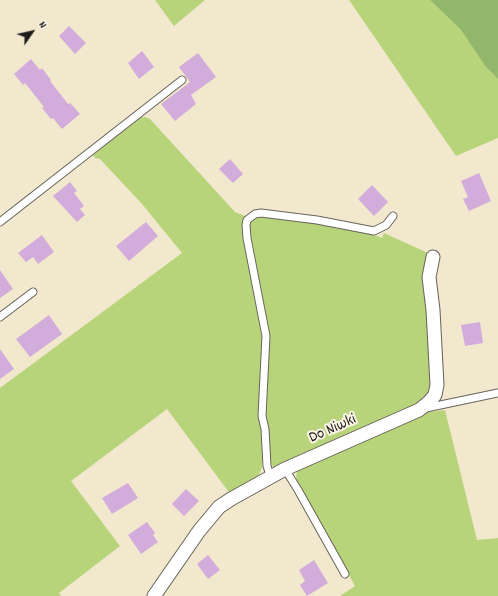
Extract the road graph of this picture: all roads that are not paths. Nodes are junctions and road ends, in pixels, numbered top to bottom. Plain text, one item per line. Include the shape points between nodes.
1 (182, 80) dead end
2 (393, 216) dead end
3 (0, 222) edge
4 (432, 257) dead end
5 (33, 292) dead end
6 (0, 317) edge
7 (498, 393) edge
8 (420, 410) junction
9 (285, 470) junction
10 (271, 478) junction
11 (345, 574) dead end
12 (154, 596) edge

1 - 3 lane
2 - 10 lane via 386,225 374,230 261,213 250,216 247,220 247,238 266,336 262,416 265,428 266,466
4 - 8 street, Do Niwki via 429,277 437,385 435,395
5 - 6 lane
7 - 8 lane
8 - 9 street, Do Niwki
9 - 10 street, Do Niwki
9 - 11 lane
10 - 12 street, Do Niwki via 220,507 199,531

